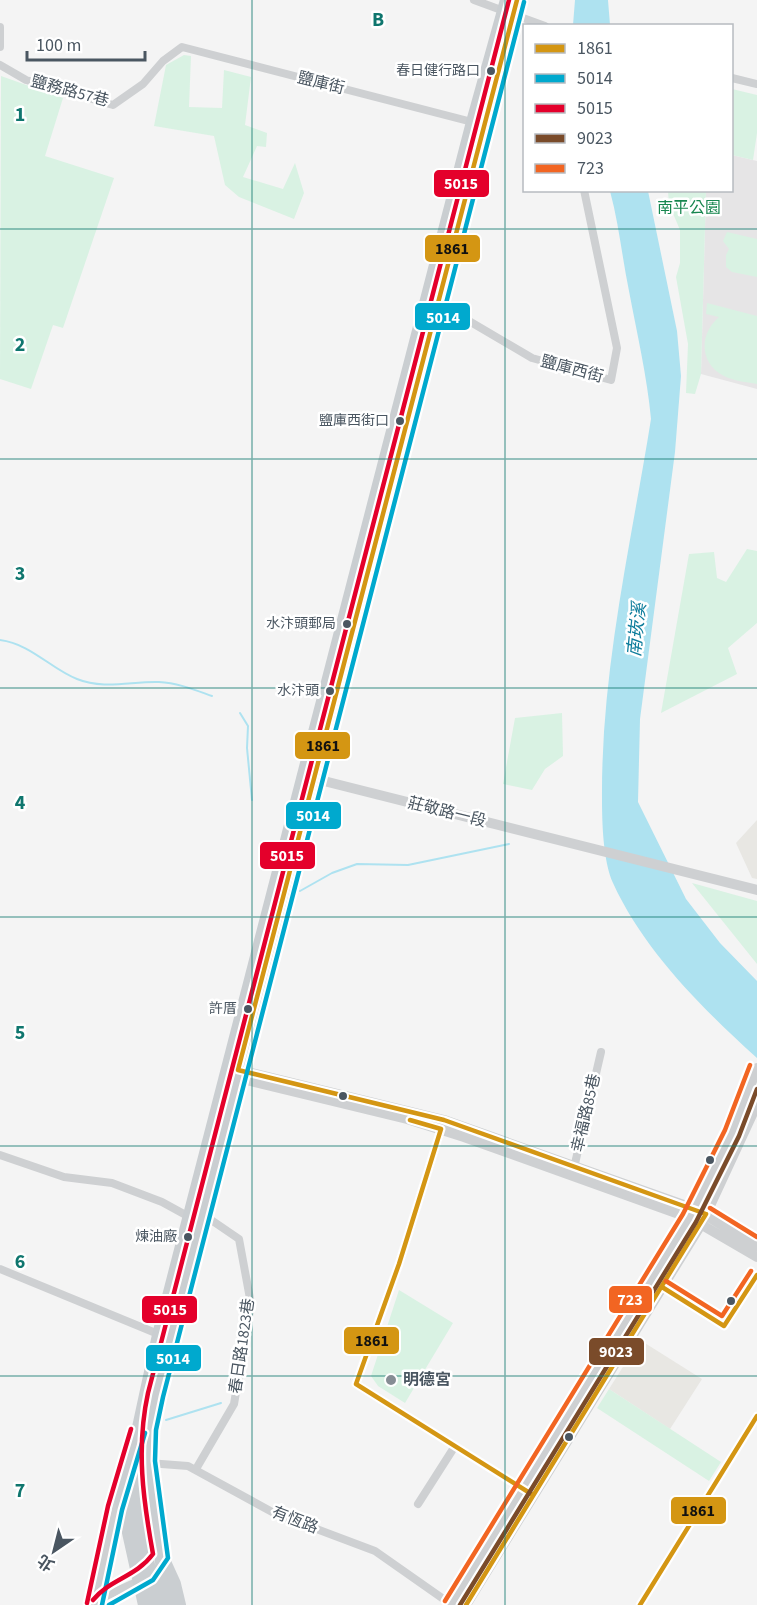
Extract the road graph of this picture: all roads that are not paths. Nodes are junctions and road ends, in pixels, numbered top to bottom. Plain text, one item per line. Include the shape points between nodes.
1 (474, 0) edge
2 (517, 0) edge
3 (512, 12) edge
4 (540, 24) edge
5 (0, 27) edge
6 (0, 47) edge
7 (163, 61) joint
8 (0, 65) edge
9 (733, 78) edge
10 (757, 84) edge
11 (478, 123) junction
12 (584, 192) edge
13 (434, 300) junction
14 (310, 778) junction
15 (757, 890) edge
16 (601, 1052) dead end
17 (757, 1068) edge
18 (232, 1073) junction
19 (757, 1104) edge
20 (755, 1118) edge
21 (442, 1125) junction
22 (0, 1155) edge
23 (573, 1171) junction
24 (692, 1214) junction
25 (195, 1215) junction
26 (704, 1218) junction
27 (757, 1246) edge
28 (757, 1257) edge
29 (0, 1271) edge
30 (164, 1337) junction
31 (757, 1416) edge
32 (454, 1446) junction
33 (137, 1462) junction
34 (196, 1470) junction
35 (523, 1488) junction
36 (120, 1492) junction
37 (135, 1492) junction
38 (151, 1493) junction
39 (533, 1495) junction
40 (418, 1504) dead end
41 (161, 1556) junction
42 (144, 1578) junction
43 (157, 1595) edge
44 (94, 1605) edge
45 (99, 1605) edge
46 (145, 1605) edge
47 (166, 1605) edge
48 (179, 1605) edge
49 (451, 1605) edge
50 (465, 1605) edge
51 (639, 1605) edge

1 - 3 street
2 - 3 main road
3 - 4 street
3 - 11 main road
5 - 6 street
7 - 8 street, 鹽務路57巷 via 143,84 113,105 26,80
7 - 11 street, 鹽庫街 via 182,47
9 - 10 street
11 - 13 main road
12 - 13 street, 鹽庫西街 via 617,348 611,380 532,358
13 - 14 main road
14 - 15 street, 莊敬路一段
14 - 18 main road
16 - 23 street, 幸福路85巷
17 - 24 street via 732,1133
18 - 21 street
18 - 25 main road
19 - 20 street
20 - 26 street
21 - 23 street
21 - 32 street via 356,1384
22 - 25 street, 春日路1823巷 via 64,1177 112,1183
23 - 24 street
24 - 26 street
24 - 35 street
25 - 30 main road
25 - 34 street, 春日路1823巷 via 239,1239 251,1304 234,1404
26 - 27 street
26 - 28 street
26 - 39 street
29 - 30 street
30 - 33 main road via 149,1428
30 - 33 main road via 138,1432
31 - 51 street
32 - 35 street
32 - 40 street
33 - 34 street, 有恆路
33 - 36 main road
33 - 37 main road
33 - 38 main road
34 - 49 street, 有恆路 via 274,1513 375,1551
35 - 39 street
35 - 49 street
36 - 37 main road
36 - 42 main road
36 - 44 street
37 - 38 main road
37 - 42 main road
38 - 41 main road
39 - 50 street
41 - 42 street
41 - 43 main road
41 - 48 main road
42 - 43 main road
42 - 45 street via 106,1596
42 - 46 main road
43 - 47 main road

